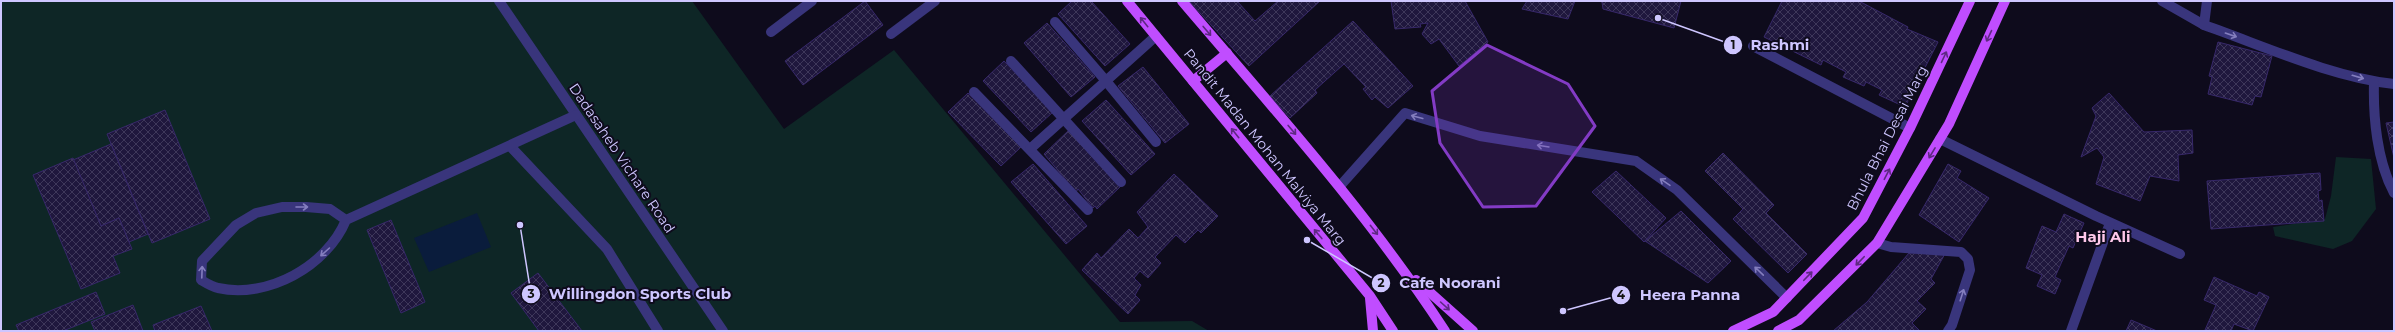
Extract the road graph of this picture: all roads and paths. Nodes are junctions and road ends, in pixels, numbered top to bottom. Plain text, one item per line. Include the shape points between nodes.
1 (499, 1) edge
2 (812, 1) edge
3 (935, 1) edge
4 (1127, 1) edge
5 (1182, 1) edge
6 (1970, 1) edge
7 (2005, 1) edge
8 (2162, 1) edge
9 (2207, 1) edge
10 (1055, 22) dead end
11 (2204, 25) junction
12 (771, 32) dead end
13 (891, 34) dead end
14 (1156, 36) junction
15 (1753, 46) dead end
16 (1227, 53) junction
17 (1011, 61) dead end
18 (1106, 80) junction
19 (1193, 81) junction
20 (2374, 82) junction
21 (2394, 84) edge
22 (974, 92) dead end
23 (576, 116) junction
24 (1064, 118) junction
25 (1910, 128) junction
26 (1940, 139) junction
27 (1156, 142) dead end
28 (510, 146) junction
29 (1030, 149) junction
30 (1121, 182) dead end
31 (1340, 186) junction
32 (2394, 193) edge
33 (1088, 210) dead end
34 (346, 220) junction
35 (2110, 223) junction
36 (1877, 243) junction
37 (2180, 254) dead end
38 (1406, 271) junction
39 (1370, 296) junction
40 (1787, 298) junction
41 (1782, 330) edge
42 (658, 331) edge
43 (723, 331) edge
44 (1373, 331) edge
45 (1393, 331) edge
46 (1445, 331) edge
47 (1474, 331) edge
48 (1733, 331) edge
49 (1948, 331) edge
50 (2071, 331) edge

1 - 23 street, Dadasaheb Vichare Road
2 - 12 street
3 - 13 street
14 -> 4 main road, Pandit Madan Mohan Malviya Marg
5 -> 16 main road, Pandit Madan Mohan Malviya Marg
25 -> 6 main road, Bhula Bhai Desai Marg
7 -> 26 main road
8 - 11 street
9 - 11 street
10 - 18 street
11 -> 20 street via 2322,67
14 - 18 street
14 - 19 main road, Pandit Madan Mohan Malviya Marg
15 - 25 street
16 - 19 main road
16 -> 31 main road, Pandit Madan Mohan Malviya Marg
17 - 24 street
18 - 24 street
18 - 27 street
39 -> 19 main road, Pandit Madan Mohan Malviya Marg
20 - 21 street
20 - 32 street via 2374,104 2381,152
22 - 29 street
23 - 28 street
23 - 43 street, Dadasaheb Vichare Road
24 - 29 street
24 - 30 street
40 -> 25 main road, Bhula Bhai Desai Marg via 1863,218
26 - 35 street
26 -> 36 main road
28 - 34 street
28 - 42 street via 607,249
29 - 33 street
31 -> 38 main road, Pandit Madan Mohan Malviya Marg
40 -> 31 street via 1677,190 1636,160 1480,136 1405,114
34 -> 34 street via 327,252 285,280 264,287 240,290 217,288 201,280 202,261 236,225 256,213 282,207 306,207 330,209
35 - 37 street
35 - 50 street
36 -> 41 main road via 1799,320
49 -> 36 street via 1970,270 1968,259 1961,252 1891,247
38 - 46 main road, Pandit Madan Mohan Malviya Marg
38 -> 47 main road
39 - 44 main road
39 - 45 main road, Pandit Madan Mohan Malviya Marg
40 - 48 main road, Bhula Bhai Desai Marg via 1773,312

